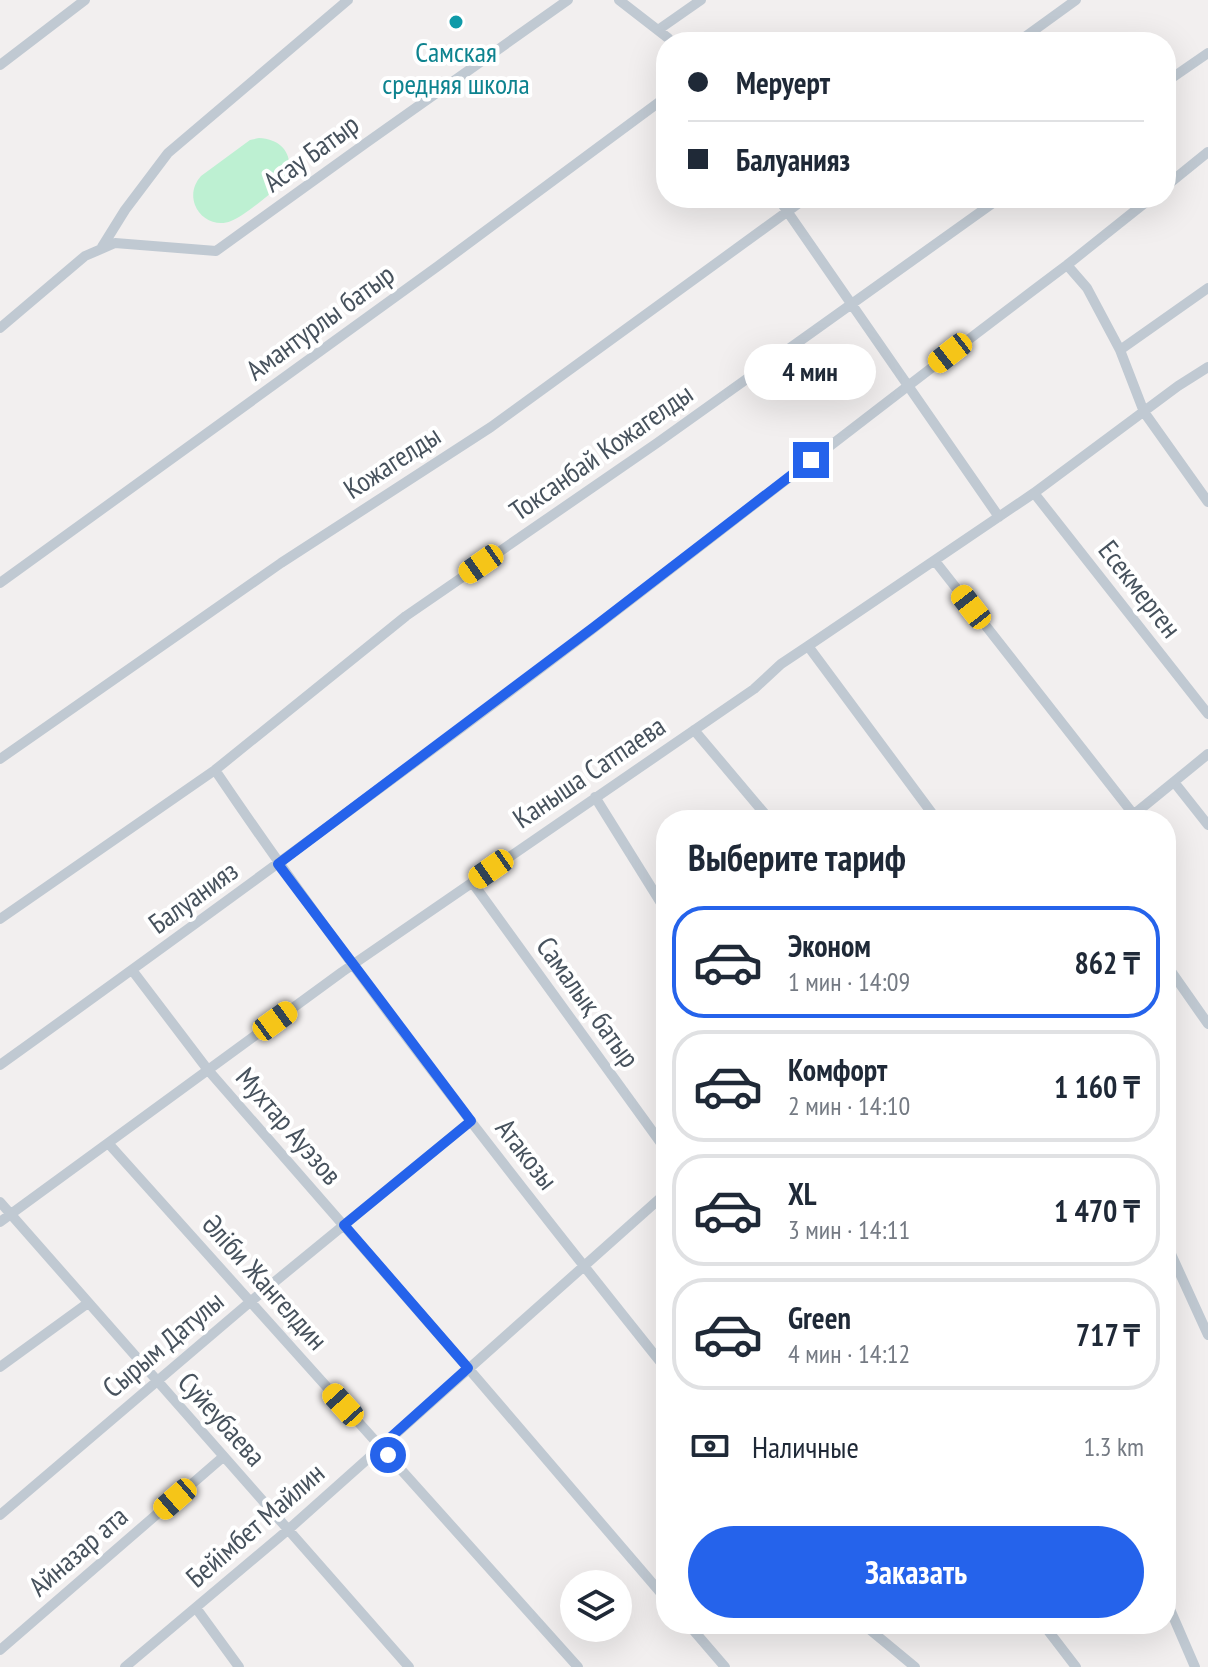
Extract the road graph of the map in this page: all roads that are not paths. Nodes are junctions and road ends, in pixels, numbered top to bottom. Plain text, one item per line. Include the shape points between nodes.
1 (85, 0) edge
2 (348, 0) edge
3 (568, 0) edge
4 (619, 0) edge
5 (701, 0) edge
6 (1076, 0) edge
7 (658, 30) joint
8 (1032, 32) edge
9 (1208, 53) edge
10 (0, 65) edge
11 (1176, 75) edge
12 (656, 104) edge
13 (1208, 152) edge
14 (1176, 178) edge
15 (784, 208) edge
16 (792, 208) edge
17 (986, 208) edge
18 (1138, 208) edge
19 (787, 212) junction
20 (101, 249) junction
21 (1067, 265) junction
22 (1208, 288) edge
23 (853, 303) junction
24 (0, 328) edge
25 (1120, 350) junction
26 (1208, 367) edge
27 (908, 386) junction
28 (1144, 412) junction
29 (1034, 493) junction
30 (1208, 502) edge
31 (999, 517) junction
32 (935, 561) junction
33 (0, 583) edge
34 (808, 646) junction
35 (1208, 714) edge
36 (694, 730) junction
37 (1208, 754) edge
38 (0, 759) edge
39 (215, 770) junction
40 (1174, 782) junction
41 (595, 797) junction
42 (762, 810) edge
43 (930, 810) edge
44 (1126, 810) edge
45 (1140, 810) edge
46 (1208, 825) edge
47 (278, 864) junction
48 (472, 882) junction
49 (656, 895) edge
50 (0, 919) edge
51 (352, 965) junction
52 (132, 970) junction
53 (1176, 978) edge
54 (1208, 1024) edge
55 (0, 1065) edge
56 (208, 1070) junction
57 (471, 1121) junction
58 (656, 1136) edge
59 (108, 1143) junction
60 (0, 1202) edge
61 (656, 1202) edge
62 (11, 1214) junction
63 (0, 1222) edge
64 (344, 1225) junction
65 (1176, 1265) edge
66 (584, 1266) junction
67 (250, 1302) junction
68 (88, 1303) junction
69 (1208, 1335) edge
70 (656, 1356) edge
71 (0, 1367) edge
72 (468, 1368) junction
73 (157, 1381) junction
74 (381, 1446) junction
75 (223, 1457) junction
76 (0, 1515) edge
77 (289, 1529) junction
78 (656, 1587) edge
79 (196, 1608) junction
80 (1176, 1623) edge
81 (697, 1634) edge
82 (875, 1634) edge
83 (1051, 1634) edge
84 (0, 1650) edge
85 (125, 1667) edge
86 (239, 1667) edge
87 (409, 1667) edge
88 (578, 1667) edge
89 (725, 1667) edge
90 (915, 1667) edge
91 (1076, 1667) edge
92 (1195, 1667) edge

1 - 10 street
2 - 20 street, Асау Батыр via 168,153
3 - 20 street, Асау Батыр via 216,251 115,243
4 - 7 street
5 - 7 street
6 - 8 street
9 - 11 street
12 - 33 street, Амантурлы батыр
13 - 14 street
15 - 19 street
16 - 19 street, Кожагелды
17 - 23 street, Токсанбай Кожагелды
18 - 21 street
19 - 23 street
19 - 38 street, Кожагелды via 491,427 281,563
20 - 24 street, Асау Батыр via 85,256
21 - 25 street via 1087,288
21 - 27 street, Балуанияз
22 - 25 street
23 - 27 street
23 - 39 street, Токсанбай Кожагелды via 406,616
25 - 28 street
26 - 28 street, Каныша Сатпаева
27 - 31 street
27 - 47 street, Балуанияз
28 - 29 street, Каныша Сатпаева
28 - 30 street
29 - 31 street, Каныша Сатпаева
29 - 35 street, Eсекмерген
31 - 32 street, Каныша Сатпаева
32 - 34 street, Каныша Сатпаева
32 - 44 street
34 - 36 street, Каныша Сатпаева
34 - 43 street
36 - 41 street, Каныша Сатпаева
36 - 42 street
37 - 40 street
39 - 47 street, Атакозы
39 - 50 street, Токсанбай Кожагелды
40 - 45 street
40 - 46 street
41 - 48 street, Каныша Сатпаева
41 - 49 street
47 - 51 street, Атакозы
47 - 52 street, Балуанияз
48 - 51 street, Каныша Сатпаева
48 - 58 street, Самалық батыр
51 - 56 street, Каныша Сатпаева
51 - 57 street, Атакозы
52 - 55 street, Балуанияз
52 - 56 street, Мухтар Ауэзов
53 - 54 street
56 - 59 street, Каныша Сатпаева
56 - 64 street, Мухтар Ауэзов
57 - 64 street, Сырым Датулы
57 - 66 street, Атакозы
59 - 62 street, Каныша Сатпаева
59 - 67 street, Әліби Жангелдин
60 - 62 street, Суйеубаева
61 - 66 street, Бейімбет Майлин
62 - 63 street, Каныша Сатпаева
62 - 68 street, Суйеубаева
64 - 67 street, Сырым Датулы
64 - 72 street, Мухтар Ауэзов
65 - 69 street
66 - 70 street, Атакозы
66 - 72 street, Бейімбет Майлин
67 - 73 street, Сырым Датулы
67 - 74 street, Әліби Жангелдин
68 - 71 street
68 - 73 street, Суйеубаева
72 - 74 street, Бейімбет Майлин
72 - 78 street, Мухтар Ауэзов
73 - 75 street, Суйеубаева
73 - 76 street, Сырым Датулы
74 - 77 street, Бейімбет Майлин
74 - 88 street, Әліби Жангелдин
75 - 77 street, Суйеубаева
75 - 84 street, Айназар ата
77 - 79 street, Бейімбет Майлин
77 - 87 street, Суйеубаева
79 - 85 street, Бейімбет Майлин
79 - 86 street
80 - 92 street
81 - 89 street
82 - 90 street
83 - 91 street

